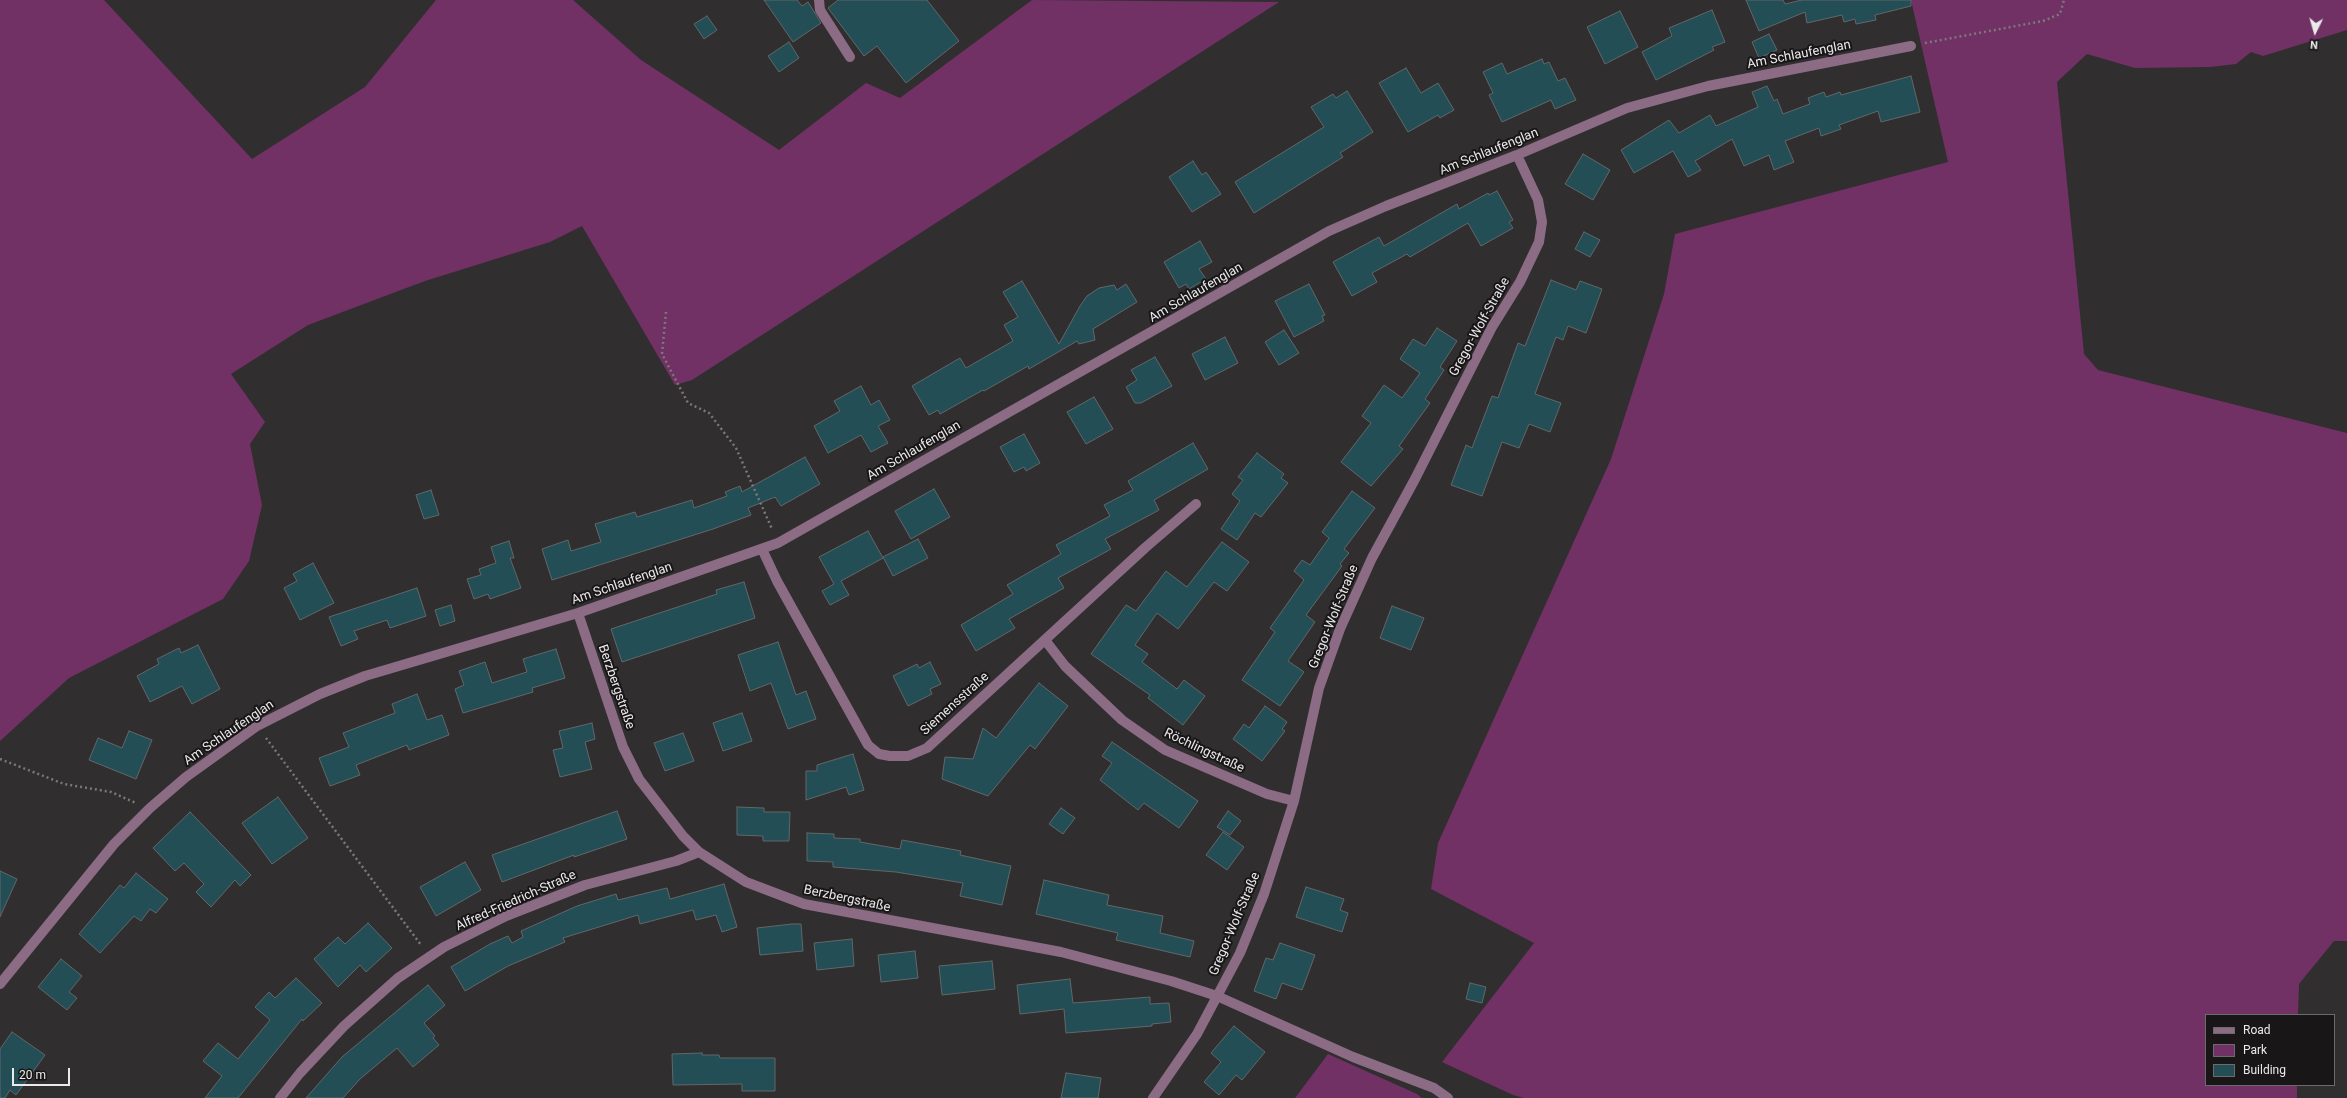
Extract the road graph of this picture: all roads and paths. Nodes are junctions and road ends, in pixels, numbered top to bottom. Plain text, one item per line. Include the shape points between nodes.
1 (819, 0) edge
2 (2064, 0) edge
3 (1911, 46) joint
4 (850, 57) dead end
5 (1517, 155) junction
6 (666, 312) dead end
7 (1196, 504) dead end
8 (778, 543) junction
9 (762, 549) junction
10 (578, 613) junction
11 (1045, 640) junction
12 (257, 726) junction
13 (0, 759) edge
14 (1294, 801) junction
15 (150, 808) junction
16 (699, 852) junction
17 (430, 957) junction
18 (0, 984) edge
19 (1217, 996) junction
20 (280, 1098) edge
21 (1153, 1098) edge
22 (1448, 1098) edge

1 - 4 street via 820,10
2 - 3 path via 2060,14 2043,21
3 - 5 street, Am Schlaufenglan via 1708,86 1627,108
5 - 8 street, Am Schlaufenglan via 1386,206 1329,232
5 - 14 street, Gregor-Wolf-Straße via 1538,200 1542,222 1539,242 1372,558 1340,629 1319,688
6 - 8 path via 662,354 688,404 709,413 736,448
7 - 11 street, Siemensstraße
8 - 9 street, Am Schlaufenglan
9 - 10 street, Am Schlaufenglan
9 - 11 street, Siemensstraße via 777,581 868,745 880,754 908,756 926,748
10 - 12 street, Am Schlaufenglan via 365,676 320,694
10 - 16 street, Berzbergstraße via 623,747 639,779
11 - 14 street, Röchlingstraße via 1065,666 1122,720 1165,750 1267,794
12 - 15 street, Am Schlaufenglan via 186,777
12 - 17 path
13 - 15 path via 64,784 111,792
14 - 19 street, Gregor-Wolf-Straße via 1264,894 1240,953
15 - 18 street, Am Schlaufenglan via 114,844
16 - 17 street, Alfred-Friedrich-Straße via 676,861 585,885 506,916 444,947
16 - 19 street, Berzbergstraße via 746,882 804,904 1061,952 1171,980
17 - 20 street, Alfred-Friedrich-Straße via 398,978 344,1026
19 - 21 street, Gregor-Wolf-Straße via 1197,1034
19 - 22 street, Berzbergstraße via 1353,1057 1434,1088

